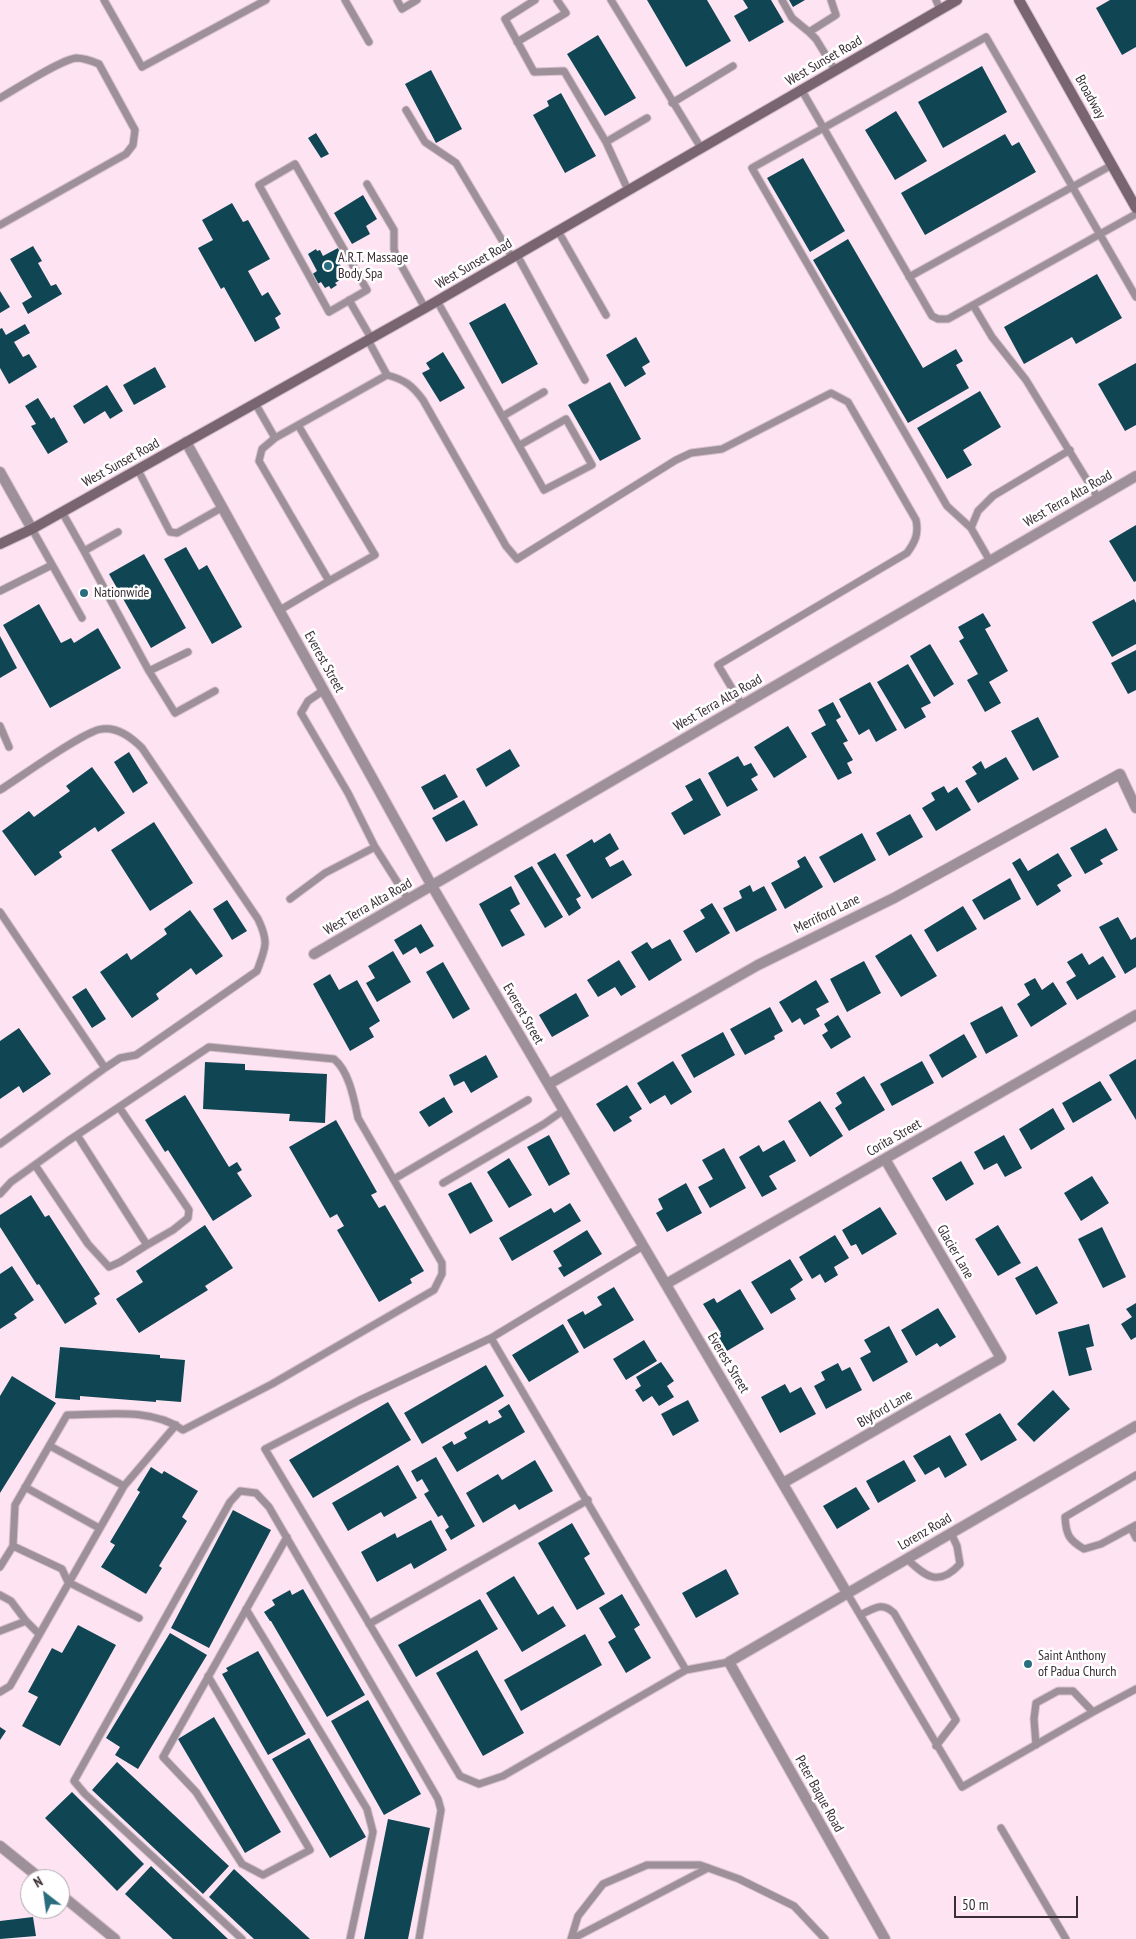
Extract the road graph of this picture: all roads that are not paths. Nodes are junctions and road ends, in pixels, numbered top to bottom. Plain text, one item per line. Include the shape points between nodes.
1 (104, 0) edge
2 (266, 0) edge
3 (344, 0) edge
4 (397, 0) edge
5 (417, 0) edge
6 (535, 0) edge
7 (557, 0) edge
8 (611, 0) edge
9 (782, 0) edge
10 (831, 0) edge
11 (957, 0) edge
12 (1019, 0) edge
13 (938, 5) edge
14 (809, 32) junction
15 (369, 42) dead end
16 (517, 42) junction
17 (734, 66) dead end
18 (835, 70) junction
19 (801, 89) junction
20 (0, 98) edge
21 (672, 103) junction
22 (406, 110) dead end
23 (647, 118) dead end
24 (823, 128) junction
25 (606, 142) junction
26 (701, 148) junction
27 (1112, 165) junction
28 (367, 184) dead end
29 (1073, 186) junction
30 (628, 190) junction
31 (1136, 208) edge
32 (1136, 214) edge
33 (0, 225) edge
34 (558, 231) junction
35 (1100, 234) junction
36 (514, 256) junction
37 (910, 277) junction
38 (1136, 297) edge
39 (349, 300) junction
40 (437, 301) junction
41 (973, 305) junction
42 (425, 308) junction
43 (606, 315) dead end
44 (370, 339) junction
45 (387, 375) junction
46 (584, 380) dead end
47 (544, 392) dead end
48 (255, 404) junction
49 (504, 416) junction
50 (298, 425) junction
51 (275, 438) junction
52 (186, 442) junction
53 (520, 445) junction
54 (1070, 450) junction
55 (138, 470) junction
56 (1, 476) edge
57 (1136, 476) edge
58 (1098, 498) junction
59 (223, 507) junction
60 (62, 512) junction
61 (971, 528) junction
62 (32, 529) junction
63 (118, 532) dead end
64 (0, 544) edge
65 (84, 551) junction
66 (990, 561) junction
67 (52, 565) junction
68 (328, 580) junction
69 (0, 590) edge
70 (280, 610) junction
71 (82, 618) dead end
72 (188, 652) dead end
73 (150, 671) junction
74 (324, 690) junction
75 (215, 691) dead end
76 (742, 705) junction
77 (0, 726) edge
78 (9, 747) dead end
79 (0, 790) edge
80 (1136, 808) edge
81 (375, 847) junction
82 (432, 886) junction
83 (290, 899) dead end
84 (408, 900) junction
85 (0, 912) edge
86 (314, 954) dead end
87 (1136, 1015) edge
88 (105, 1068) junction
89 (549, 1084) junction
90 (528, 1100) dead end
91 (119, 1107) junction
92 (564, 1110) junction
93 (77, 1135) junction
94 (0, 1144) edge
95 (885, 1160) junction
96 (35, 1165) junction
97 (394, 1179) junction
98 (443, 1183) dead end
99 (0, 1194) edge
100 (147, 1244) junction
101 (643, 1246) junction
102 (666, 1284) junction
103 (492, 1338) junction
104 (1001, 1358) joint
105 (176, 1425) junction
106 (1136, 1426) edge
107 (50, 1446) junction
108 (1136, 1475) edge
109 (783, 1483) junction
110 (124, 1486) junction
111 (25, 1487) junction
112 (588, 1500) junction
113 (1133, 1527) edge
114 (100, 1528) junction
115 (951, 1533) junction
116 (287, 1538) junction
117 (1136, 1538) edge
118 (14, 1546) junction
119 (907, 1559) junction
120 (0, 1567) edge
121 (68, 1582) junction
122 (847, 1593) junction
123 (0, 1595) edge
124 (246, 1609) junction
125 (860, 1615) junction
126 (139, 1618) dead end
127 (26, 1621) junction
128 (369, 1624) junction
129 (0, 1631) edge
130 (39, 1634) junction
131 (729, 1662) junction
132 (686, 1670) junction
133 (208, 1676) junction
134 (1136, 1689) edge
135 (0, 1692) edge
136 (1093, 1712) junction
137 (1036, 1745) junction
138 (936, 1746) junction
139 (1001, 1828) dead end
140 (0, 1846) edge
141 (708, 1868) junction
142 (29, 1869) edge
143 (70, 1902) edge
144 (115, 1939) edge
145 (242, 1939) edge
146 (350, 1939) edge
147 (418, 1939) edge
148 (572, 1939) edge
149 (825, 1939) edge
150 (885, 1939) edge
151 (1066, 1939) edge

1 - 2 lane via 142,67
3 - 15 lane
4 - 5 lane via 402,9
6 - 16 lane via 505,19
7 - 16 lane via 566,13
8 - 21 lane
9 - 14 lane via 792,18
10 - 14 lane via 836,15
11 - 13 main road, West Sunset Road
12 - 27 main road, Broadway
13 - 18 main road, West Sunset Road
14 - 18 lane
16 - 25 lane via 534,72 564,71
17 - 21 lane
18 - 19 main road, West Sunset Road
19 - 24 lane
19 - 26 main road, West Sunset Road
20 - 33 lane via 54,67 75,58 89,59 99,64 135,130 133,145 126,154
21 - 26 lane
22 - 36 lane via 425,142 456,163
23 - 25 lane
24 - 29 lane via 986,37
24 - 37 lane
24 - 61 lane via 752,168 947,506
25 - 30 lane
26 - 30 main road, West Sunset Road
27 - 29 lane
27 - 31 main road, Broadway
28 - 42 lane via 394,230 396,256
29 - 35 lane
29 - 37 lane
30 - 34 main road, West Sunset Road
32 - 35 lane
34 - 36 main road, West Sunset Road
34 - 43 lane
35 - 38 lane
35 - 41 lane
36 - 40 main road, West Sunset Road
36 - 46 lane
37 - 41 lane via 932,316 938,319 948,319
39 - 39 lane via 367,290 295,164 259,185 329,312
39 - 44 lane
40 - 42 main road, West Sunset Road
40 - 49 lane
41 - 54 lane
42 - 44 main road, West Sunset Road
44 - 45 lane
44 - 48 main road, West Sunset Road
45 - 50 lane
45 - 76 lane via 413,387 423,400 506,546 517,559 676,460 691,453 722,449 831,393 848,402 916,520 916,537 908,553 718,665
47 - 49 lane
48 - 51 lane
48 - 52 main road, West Sunset Road
49 - 53 lane
50 - 51 lane
50 - 68 lane via 374,555
51 - 68 lane via 262,450 259,461
52 - 55 main road, West Sunset Road
52 - 59 street, Everest Street
53 - 53 lane via 544,490 592,465 566,419
54 - 58 lane
54 - 61 lane via 993,496 978,511
55 - 59 lane via 170,532 177,533
55 - 60 main road, West Sunset Road
56 - 62 street
57 - 58 street, West Terra Alta Road
58 - 66 street, West Terra Alta Road
59 - 70 street, Everest Street
60 - 62 main road, West Sunset Road
60 - 65 lane
61 - 66 lane
62 - 64 main road, West Sunset Road
62 - 67 lane
63 - 65 lane
65 - 73 lane
66 - 76 street, West Terra Alta Road
67 - 69 lane
67 - 71 lane
68 - 70 lane
70 - 74 street, Everest Street
72 - 73 lane
73 - 75 lane via 175,714
74 - 81 lane via 308,701 301,713
74 - 82 street, Everest Street
76 - 82 street, West Terra Alta Road
77 - 78 lane
79 - 88 lane via 85,735 101,729 116,730 130,736 142,748 265,934 266,949 256,971 136,1055 120,1058
80 - 89 street, Merriford Lane via 1120,774 894,898 758,964
81 - 83 lane via 325,873
81 - 84 lane
82 - 84 street, West Terra Alta Road
82 - 89 street, Everest Street
84 - 86 street, West Terra Alta Road
85 - 88 lane
87 - 95 street, Corita Street
88 - 94 lane
89 - 92 street, Everest Street
90 - 97 lane
91 - 93 lane
91 - 97 lane via 209,1047 334,1059 341,1064 358,1118
91 - 100 lane via 189,1210 188,1218
92 - 98 lane
92 - 101 street, Everest Street
93 - 96 lane
93 - 100 lane
95 - 102 street, Corita Street
95 - 104 street, Glacier Lane
96 - 99 lane
96 - 100 lane via 88,1244 108,1267
97 - 105 lane via 442,1263 442,1274 434,1290 264,1388 183,1430
101 - 102 street, Everest Street
101 - 103 lane
102 - 109 street, Everest Street
103 - 112 lane
103 - 128 lane via 265,1449
104 - 109 street, Blyford Lane
105 - 107 lane via 143,1415 68,1415
105 - 110 lane
106 - 115 street, Lorenz Road
107 - 110 lane
107 - 111 lane
108 - 113 lane via 1066,1517 1066,1530 1073,1542 1084,1549
109 - 122 street, Everest Street
110 - 114 lane
111 - 114 lane
111 - 118 lane via 15,1504
112 - 128 lane
112 - 132 lane
113 - 117 lane
114 - 121 lane
115 - 119 street, Lorenz Road
115 - 119 lane via 960,1564 951,1573 936,1578 923,1574
116 - 124 lane
116 - 145 lane via 269,1507 256,1493 240,1491 230,1502 74,1781
116 - 147 lane via 438,1799 441,1810
118 - 120 lane
118 - 121 lane via 62,1569
119 - 122 street, Lorenz Road
121 - 126 lane
121 - 130 lane
122 - 125 lane
122 - 131 street, Lorenz Road
123 - 127 lane via 12,1600
124 - 133 lane
124 - 146 lane via 367,1809 372,1832
125 - 138 lane
125 - 138 lane via 881,1606 894,1613 956,1720
127 - 129 lane
127 - 130 lane
128 - 132 lane via 460,1776 479,1784 503,1776
130 - 135 lane via 10,1686
131 - 132 lane
131 - 150 street, Peter Baque Road
133 - 133 lane via 163,1757 196,1792 242,1864 263,1875 310,1850
134 - 136 lane
136 - 137 lane
136 - 137 lane via 1073,1691 1058,1691 1036,1703
137 - 138 lane via 962,1787
139 - 151 lane
140 - 142 street
141 - 148 lane
141 - 148 lane via 647,1865 603,1884 578,1916
141 - 149 lane via 794,1906
143 - 144 street

